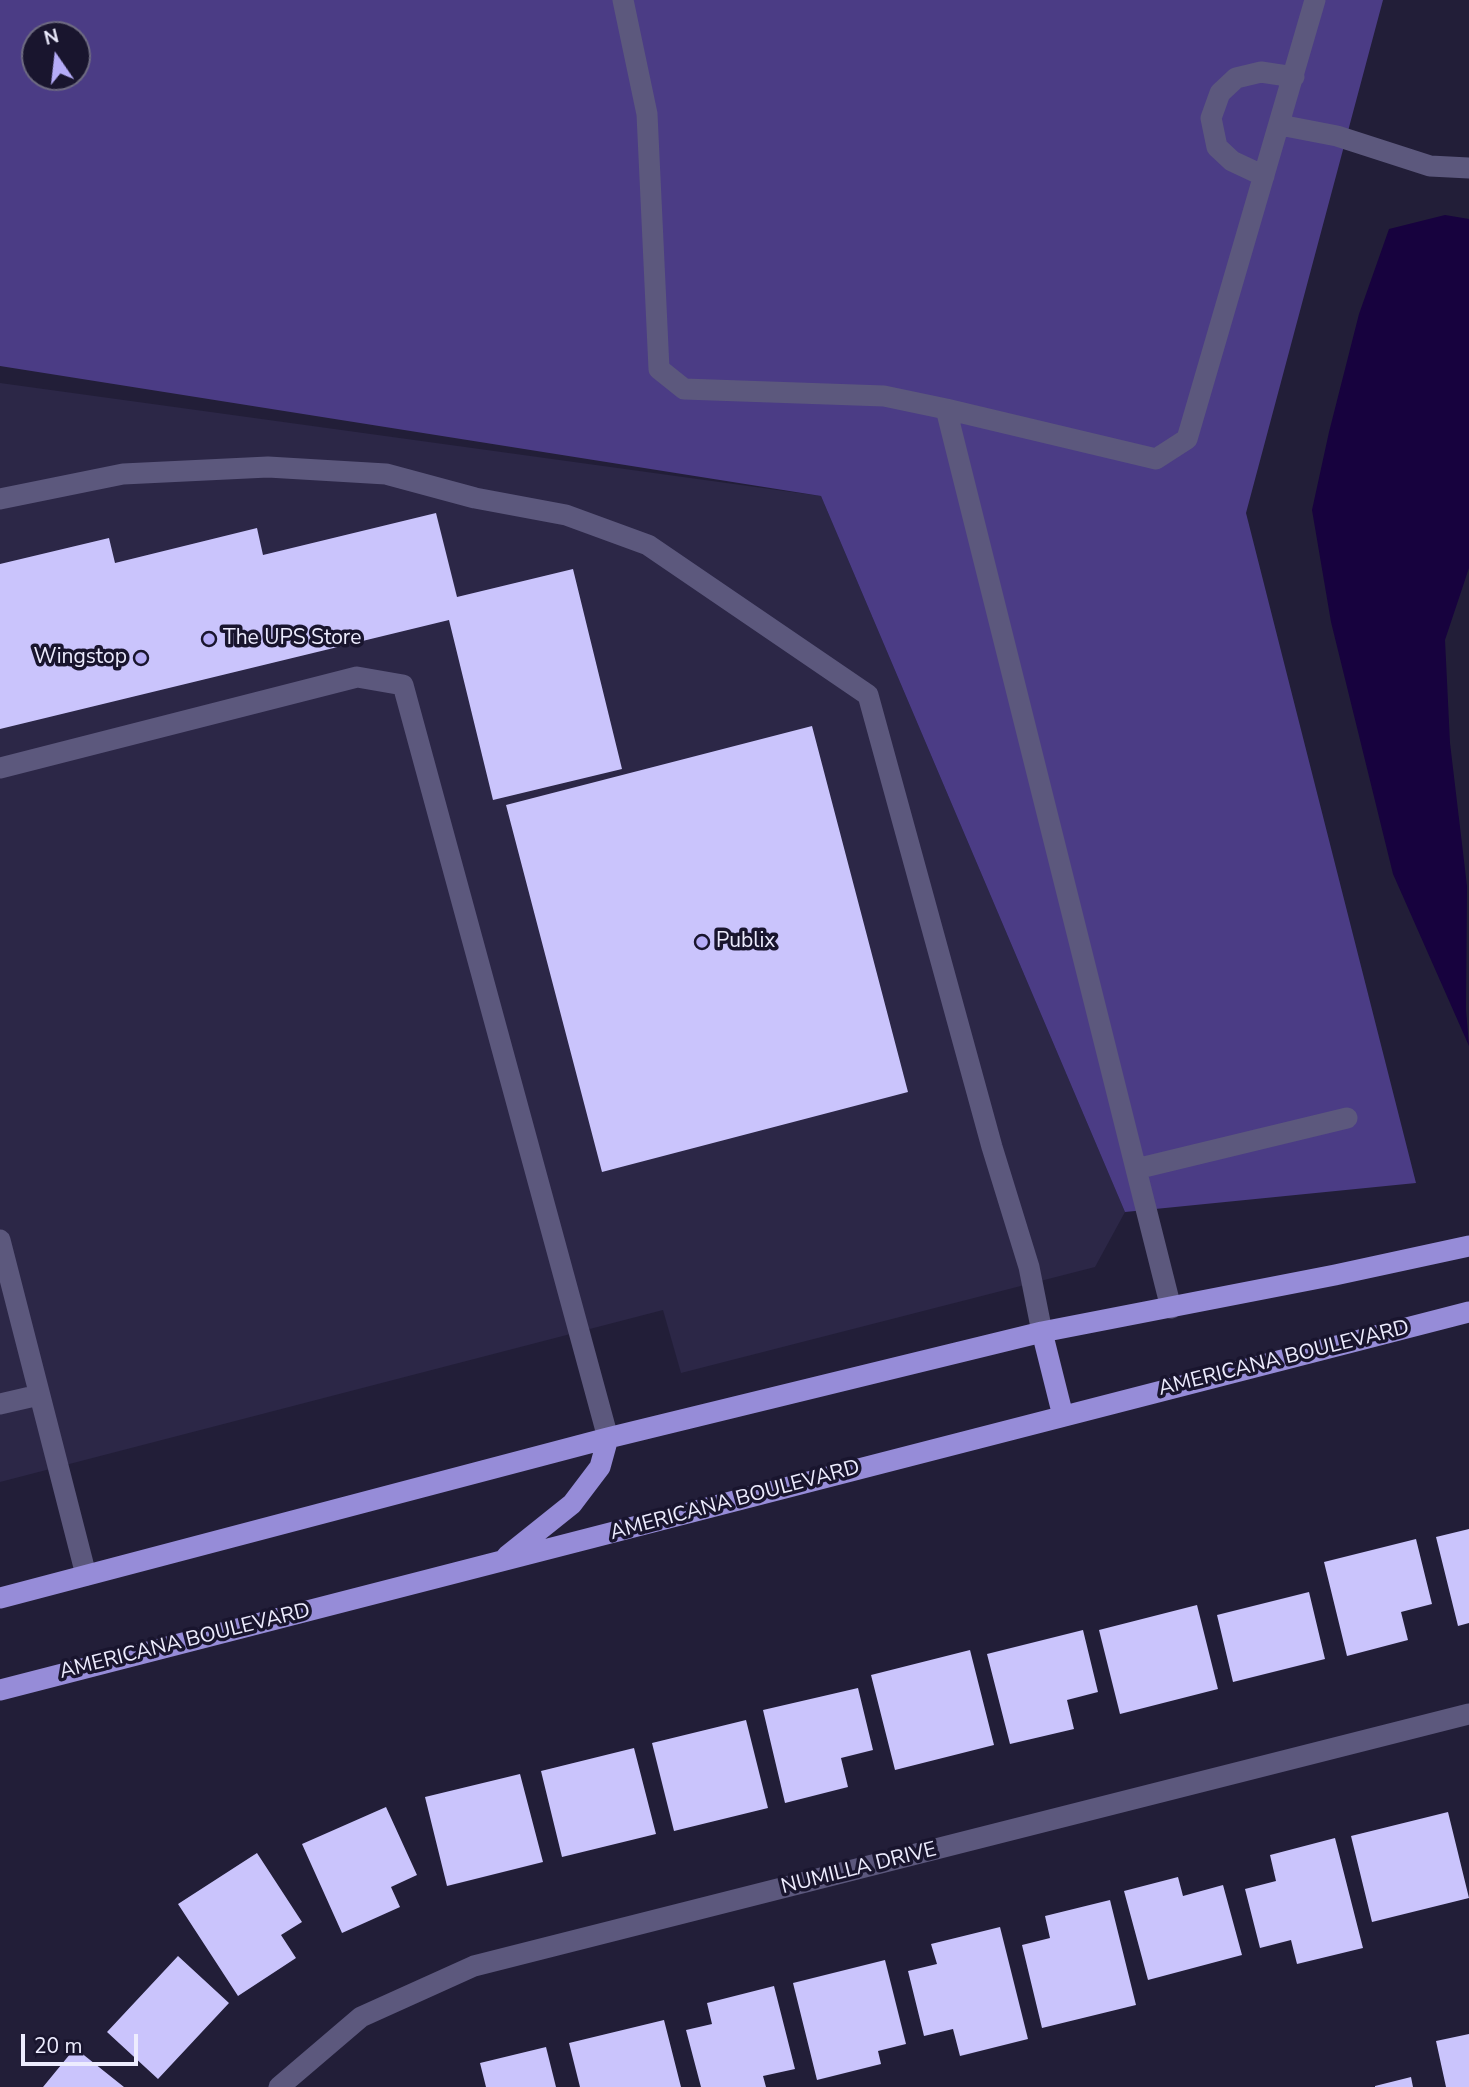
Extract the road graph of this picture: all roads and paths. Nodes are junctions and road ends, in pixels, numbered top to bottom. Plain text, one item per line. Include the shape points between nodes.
1 (623, 0) edge
2 (1315, 0) edge
3 (1294, 77) junction
4 (1280, 125) junction
5 (1467, 164) edge
6 (1264, 176) junction
7 (946, 409) junction
8 (0, 499) edge
9 (0, 768) edge
10 (1347, 1118) dead end
11 (1136, 1169) junction
12 (0, 1240) edge
13 (1469, 1246) edge
14 (1171, 1308) junction
15 (1469, 1312) edge
16 (1042, 1332) junction
17 (38, 1395) junction
18 (0, 1404) edge
19 (1063, 1416) junction
20 (608, 1438) junction
21 (500, 1562) junction
22 (86, 1575) junction
23 (0, 1598) edge
24 (0, 1690) edge
25 (1469, 1714) edge
26 (279, 2087) edge

1 - 7 street via 646,114 659,369 684,389 884,397
2 - 3 street
3 - 4 street
3 - 6 street via 1261,72 1236,78 1220,93 1211,118 1217,147 1232,161
4 - 5 street via 1337,136 1430,166
4 - 6 street
6 - 7 street via 1187,439 1156,459
7 - 11 street
8 - 16 street via 123,474 268,467 386,474 475,498 566,514 648,545 868,695 1029,1267
9 - 20 street via 357,677 403,685
10 - 11 street
11 - 14 street
12 - 17 street
13 - 14 main road
14 - 16 main road
15 - 19 main road, AMERICANA BOULEVARD
16 - 19 main road
16 - 20 main road
17 - 18 street
17 - 22 street
19 - 21 main road, AMERICANA BOULEVARD
20 - 21 main road via 600,1467 572,1504
20 - 22 main road
21 - 24 main road, AMERICANA BOULEVARD
22 - 23 main road
25 - 26 street, NUMILLA DRIVE via 474,1966 361,2017

